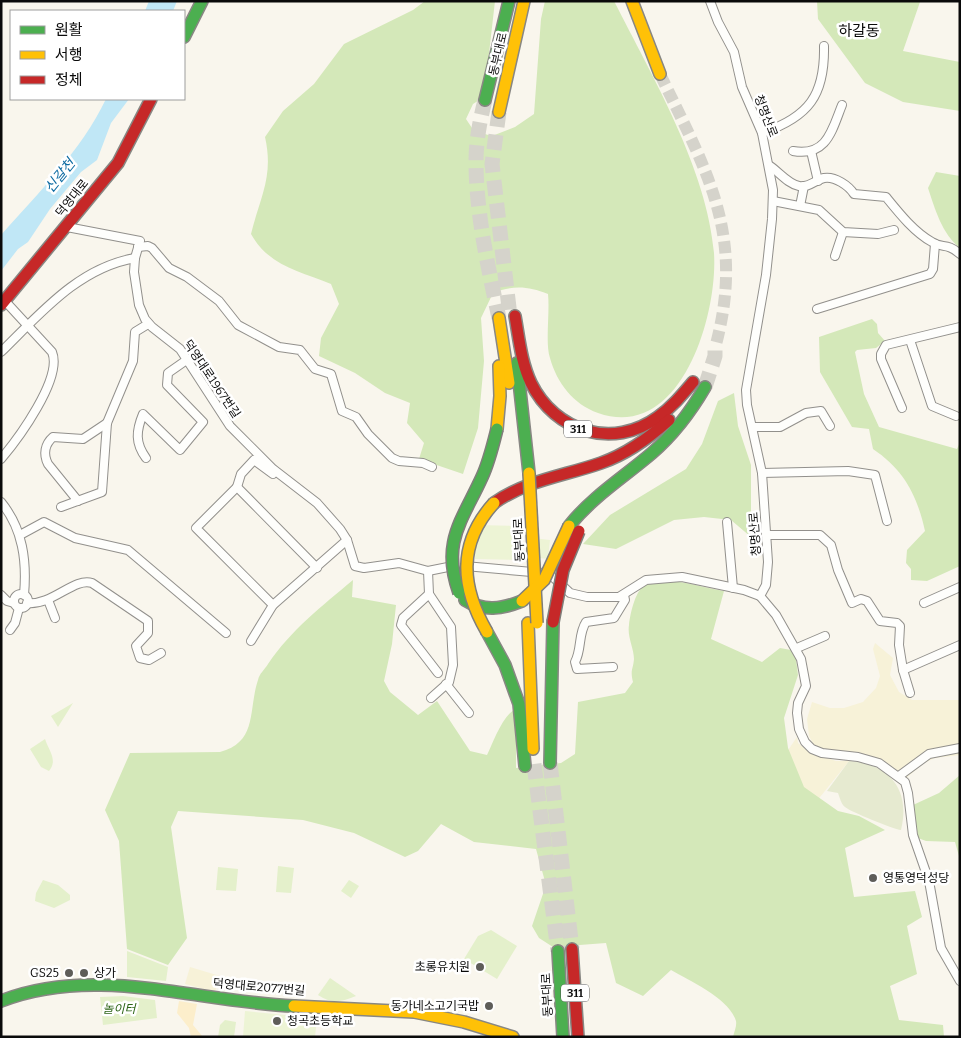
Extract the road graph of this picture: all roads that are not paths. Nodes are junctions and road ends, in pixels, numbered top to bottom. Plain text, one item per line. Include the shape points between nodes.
1 (202, 1) edge
2 (510, 1) edge
3 (524, 1) edge
4 (632, 1) edge
5 (710, 1) edge
6 (185, 35) edge
7 (824, 46) dead end
8 (660, 74) tunnel mouth
9 (151, 100) edge
10 (485, 100) tunnel mouth
11 (842, 105) dead end
12 (499, 112) tunnel mouth
13 (762, 133) junction
14 (793, 151) dead end
15 (811, 151) junction
16 (770, 166) junction
17 (818, 181) junction
18 (804, 186) junction
19 (773, 201) junction
20 (800, 206) junction
21 (67, 227) junction
22 (894, 230) dead end
23 (843, 232) junction
24 (935, 244) junction
25 (138, 247) junction
26 (960, 254) edge
27 (835, 256) dead end
28 (134, 258) junction
29 (3, 303) edge
30 (818, 309) dead end
31 (148, 324) junction
32 (29, 325) junction
33 (960, 326) edge
34 (910, 340) junction
35 (1, 352) edge
36 (188, 358) junction
37 (701, 385) junction
38 (902, 408) dead end
39 (956, 416) dead end
40 (107, 423) junction
41 (830, 426) dead end
42 (753, 427) junction
43 (146, 458) dead end
44 (1, 459) edge
45 (432, 467) dead end
46 (762, 473) junction
47 (526, 477) junction
48 (237, 487) junction
49 (298, 489) junction
50 (78, 500) junction
51 (1, 502) edge
52 (61, 507) dead end
53 (887, 521) dead end
54 (727, 522) dead end
55 (574, 529) junction
56 (20, 535) junction
57 (766, 535) junction
58 (346, 540) junction
59 (317, 568) junction
60 (428, 571) junction
61 (960, 587) edge
62 (733, 588) junction
63 (429, 594) junction
64 (24, 595) junction
65 (624, 595) junction
66 (1, 596) edge
67 (760, 596) junction
68 (48, 600) junction
69 (924, 602) dead end
70 (27, 603) junction
71 (17, 605) junction
72 (273, 605) junction
73 (55, 618) dead end
74 (533, 623) junction
75 (10, 630) dead end
76 (226, 632) dead end
77 (825, 636) dead end
78 (250, 641) dead end
79 (960, 645) edge
80 (797, 648) junction
81 (161, 653) dead end
82 (613, 667) dead end
83 (903, 670) junction
84 (438, 673) dead end
85 (446, 684) junction
86 (910, 693) dead end
87 (431, 698) dead end
88 (469, 713) dead end
89 (960, 748) edge
90 (899, 776) junction
91 (572, 949) tunnel mouth
92 (558, 951) tunnel mouth
93 (960, 981) edge
94 (1, 1001) edge
95 (513, 1037) edge
96 (563, 1037) edge
97 (578, 1037) edge

1 - 6 main road
2 - 10 main road, 동부대로
3 - 12 main road, 동부대로
4 - 8 main road
5 - 13 street, 청명산로 via 734,52 742,87
7 - 13 street via 824,67 814,100 788,123
9 - 21 main road, 덕영대로 via 118,163
11 - 15 street via 827,140
13 - 16 street, 청명산로
14 - 15 street
15 - 17 street
16 - 18 street via 790,183
16 - 19 street, 청명산로
17 - 18 street
17 - 24 street via 828,178 847,185 854,194 886,197 901,216
18 - 20 street
19 - 20 street
19 - 42 street, 청명산로 via 766,274 746,377 747,404
20 - 23 street via 819,210
21 - 25 street via 136,238 140,241
21 - 29 main road, 덕영대로
22 - 23 street via 878,234
23 - 27 street
24 - 26 street via 950,246
24 - 30 street via 930,274
25 - 28 street
25 - 45 street via 152,248 168,268 187,277 219,301 238,325 279,347 300,350 315,369 331,374 342,411 356,417 392,458 423,462
28 - 31 street via 136,293
28 - 32 street via 120,261 74,284
29 - 32 street
31 - 36 street, 덕영대로1967번길
31 - 40 street via 135,332 133,361
32 - 35 street
32 - 44 street via 52,352 53,366 36,410
33 - 34 street
34 - 38 street via 887,344 880,357
34 - 39 street via 932,406
36 - 43 street via 168,373 167,385 203,422 180,450 143,414 137,444
36 - 49 street, 덕영대로1967번길 via 230,426
37 - 47 main road, 311 via 671,418 637,446 601,463
37 - 47 main road, 동부대로 / 311 via 641,429 611,436 582,431 553,412 534,389 523,362 513,316
37 - 55 main road, 311 via 696,412 678,436 652,463
40 - 50 street via 102,492
40 - 50 street via 83,439 53,437 47,446 45,456 48,464
41 - 42 street via 821,411 806,413 780,427
42 - 46 street, 청명산로
46 - 53 street via 848,471 875,475
46 - 57 street, 청명산로
47 - 55 main road, 동부대로 / 311, bridge via 495,318 499,376 497,429 483,475 458,523 452,543 451,566 459,593 482,608 498,608 522,601 544,580
47 - 74 main road, 동부대로 / 311, bridge
47 - 74 main road, 동부대로 / 311, bridge via 494,503 479,521 469,554 469,588 474,608 505,665 519,704 529,765
48 - 49 street via 241,474 254,460
48 - 59 street
48 - 72 street via 196,528
49 - 58 street, 덕영대로1967번길 via 317,503
50 - 52 street
51 - 56 street
54 - 62 street
55 - 74 main road, 동부대로 / 311, bridge via 553,622 550,763
56 - 64 street via 25,567
56 - 76 street via 44,522 75,538 124,548
57 - 67 street, 청명산로 via 768,577
57 - 83 street via 820,535 826,538 852,603 861,599 868,601 880,621 900,626
58 - 59 street
58 - 60 street, 덕영대로1967번길 via 355,566 360,569 399,562
59 - 72 street
60 - 63 street
60 - 65 street, 덕영대로1967번길 via 458,566 543,573 553,577 574,595
61 - 69 street
62 - 65 street via 686,578 660,578 642,582
62 - 67 street
63 - 84 street via 403,618 401,625
63 - 85 street via 451,630 453,670
64 - 70 street
64 - 71 street via 16,597
65 - 82 street via 625,600 614,618 586,622 575,662 577,668
66 - 71 street
67 - 80 street
68 - 70 street
68 - 73 street
68 - 81 street via 81,582 92,583 148,621 148,633 136,646 140,658 149,660
70 - 71 street via 23,607
71 - 75 street via 15,623
72 - 78 street
77 - 80 street
79 - 83 street
80 - 90 street via 806,684 797,713 805,742 818,752 876,762
83 - 86 street
85 - 87 street
85 - 88 street
89 - 90 street via 929,754
90 - 93 street via 905,782 913,835 929,881 940,948
91 - 97 main road, 311
92 - 96 main road, 동부대로 / 311
94 - 95 main road, 덕영대로2077번길 via 9,996 54,986 100,985 268,1004 414,1012 470,1023

